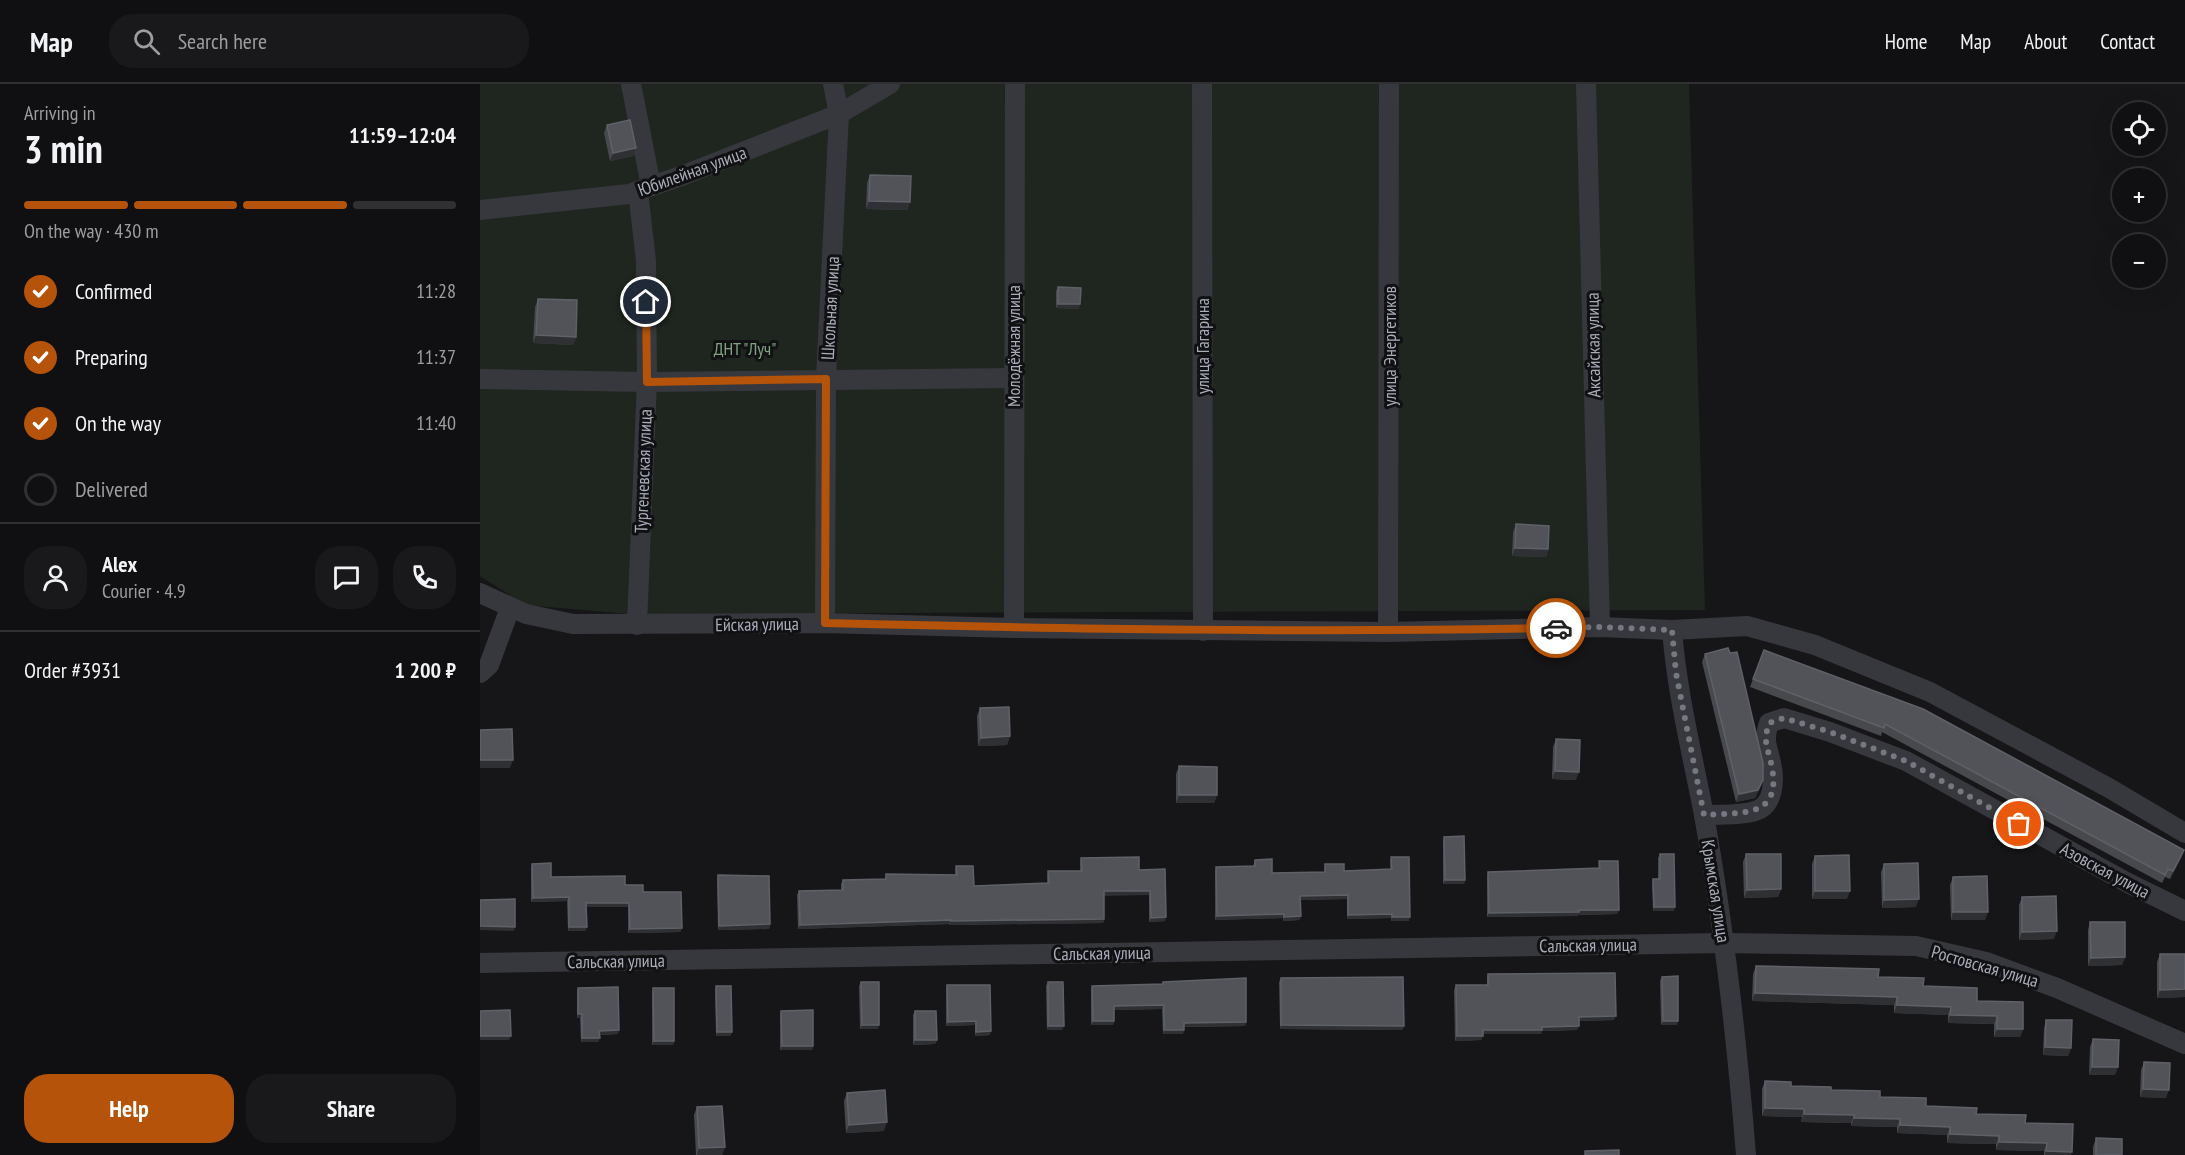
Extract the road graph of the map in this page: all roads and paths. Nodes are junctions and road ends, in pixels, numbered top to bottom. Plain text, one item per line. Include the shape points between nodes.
1 (631, 84) edge
2 (833, 84) edge
3 (890, 84) edge
4 (1015, 84) edge
5 (1202, 84) edge
6 (1389, 84) edge
7 (1586, 84) edge
8 (839, 114) junction
9 (645, 189) junction
10 (480, 210) edge
11 (1013, 378) junction
12 (480, 379) edge
13 (826, 379) junction
14 (647, 382) junction
15 (480, 593) edge
16 (518, 611) junction
17 (825, 614) junction
18 (637, 616) junction
19 (1600, 627) junction
20 (1014, 628) junction
21 (1672, 630) junction
22 (1203, 631) junction
23 (1388, 632) junction
24 (480, 673) edge
25 (1704, 815) junction
26 (2185, 833) edge
27 (2185, 911) edge
28 (1730, 943) junction
29 (480, 963) edge
30 (2185, 1044) edge
31 (1746, 1155) edge

1 - 9 street, Тургеневская улица
2 - 8 street, Школьная улица
3 - 8 street, Юбилейная улица
4 - 11 street, Молодёжная улица
5 - 22 street, улица Гагарина
6 - 23 street, улица Энергетиков
7 - 19 street, Аксайская улица
8 - 9 street, Юбилейная улица
8 - 13 street, Школьная улица
9 - 10 street, Юбилейная улица
9 - 14 street, Тургеневская улица
11 - 13 street
11 - 20 street, Молодёжная улица
12 - 14 street
13 - 14 street
13 - 17 street, Школьная улица
14 - 18 street, Тургеневская улица
15 - 16 street, Ейская улица
16 - 18 street, Ейская улица via 573,624
16 - 24 street via 489,665
17 - 18 street, Ейская улица
17 - 20 street, Ейская улица
19 - 21 street, Ейская улица
19 - 23 street, Ейская улица
20 - 22 street, Ейская улица
21 - 25 street, Крымская улица via 1676,673
21 - 26 street, Ейская улица via 1748,626 1815,645 1930,692
22 - 23 street, Ейская улица
25 - 27 street, Азовская улица via 1755,812 1764,807 1773,789 1772,766 1764,738 1769,723 1784,718 1906,761 2128,884
25 - 28 street, Крымская улица
28 - 29 street, Сальская улица
28 - 30 street, Ростовская улица via 1916,946 1986,962 2057,988
28 - 31 street, Крымская улица

